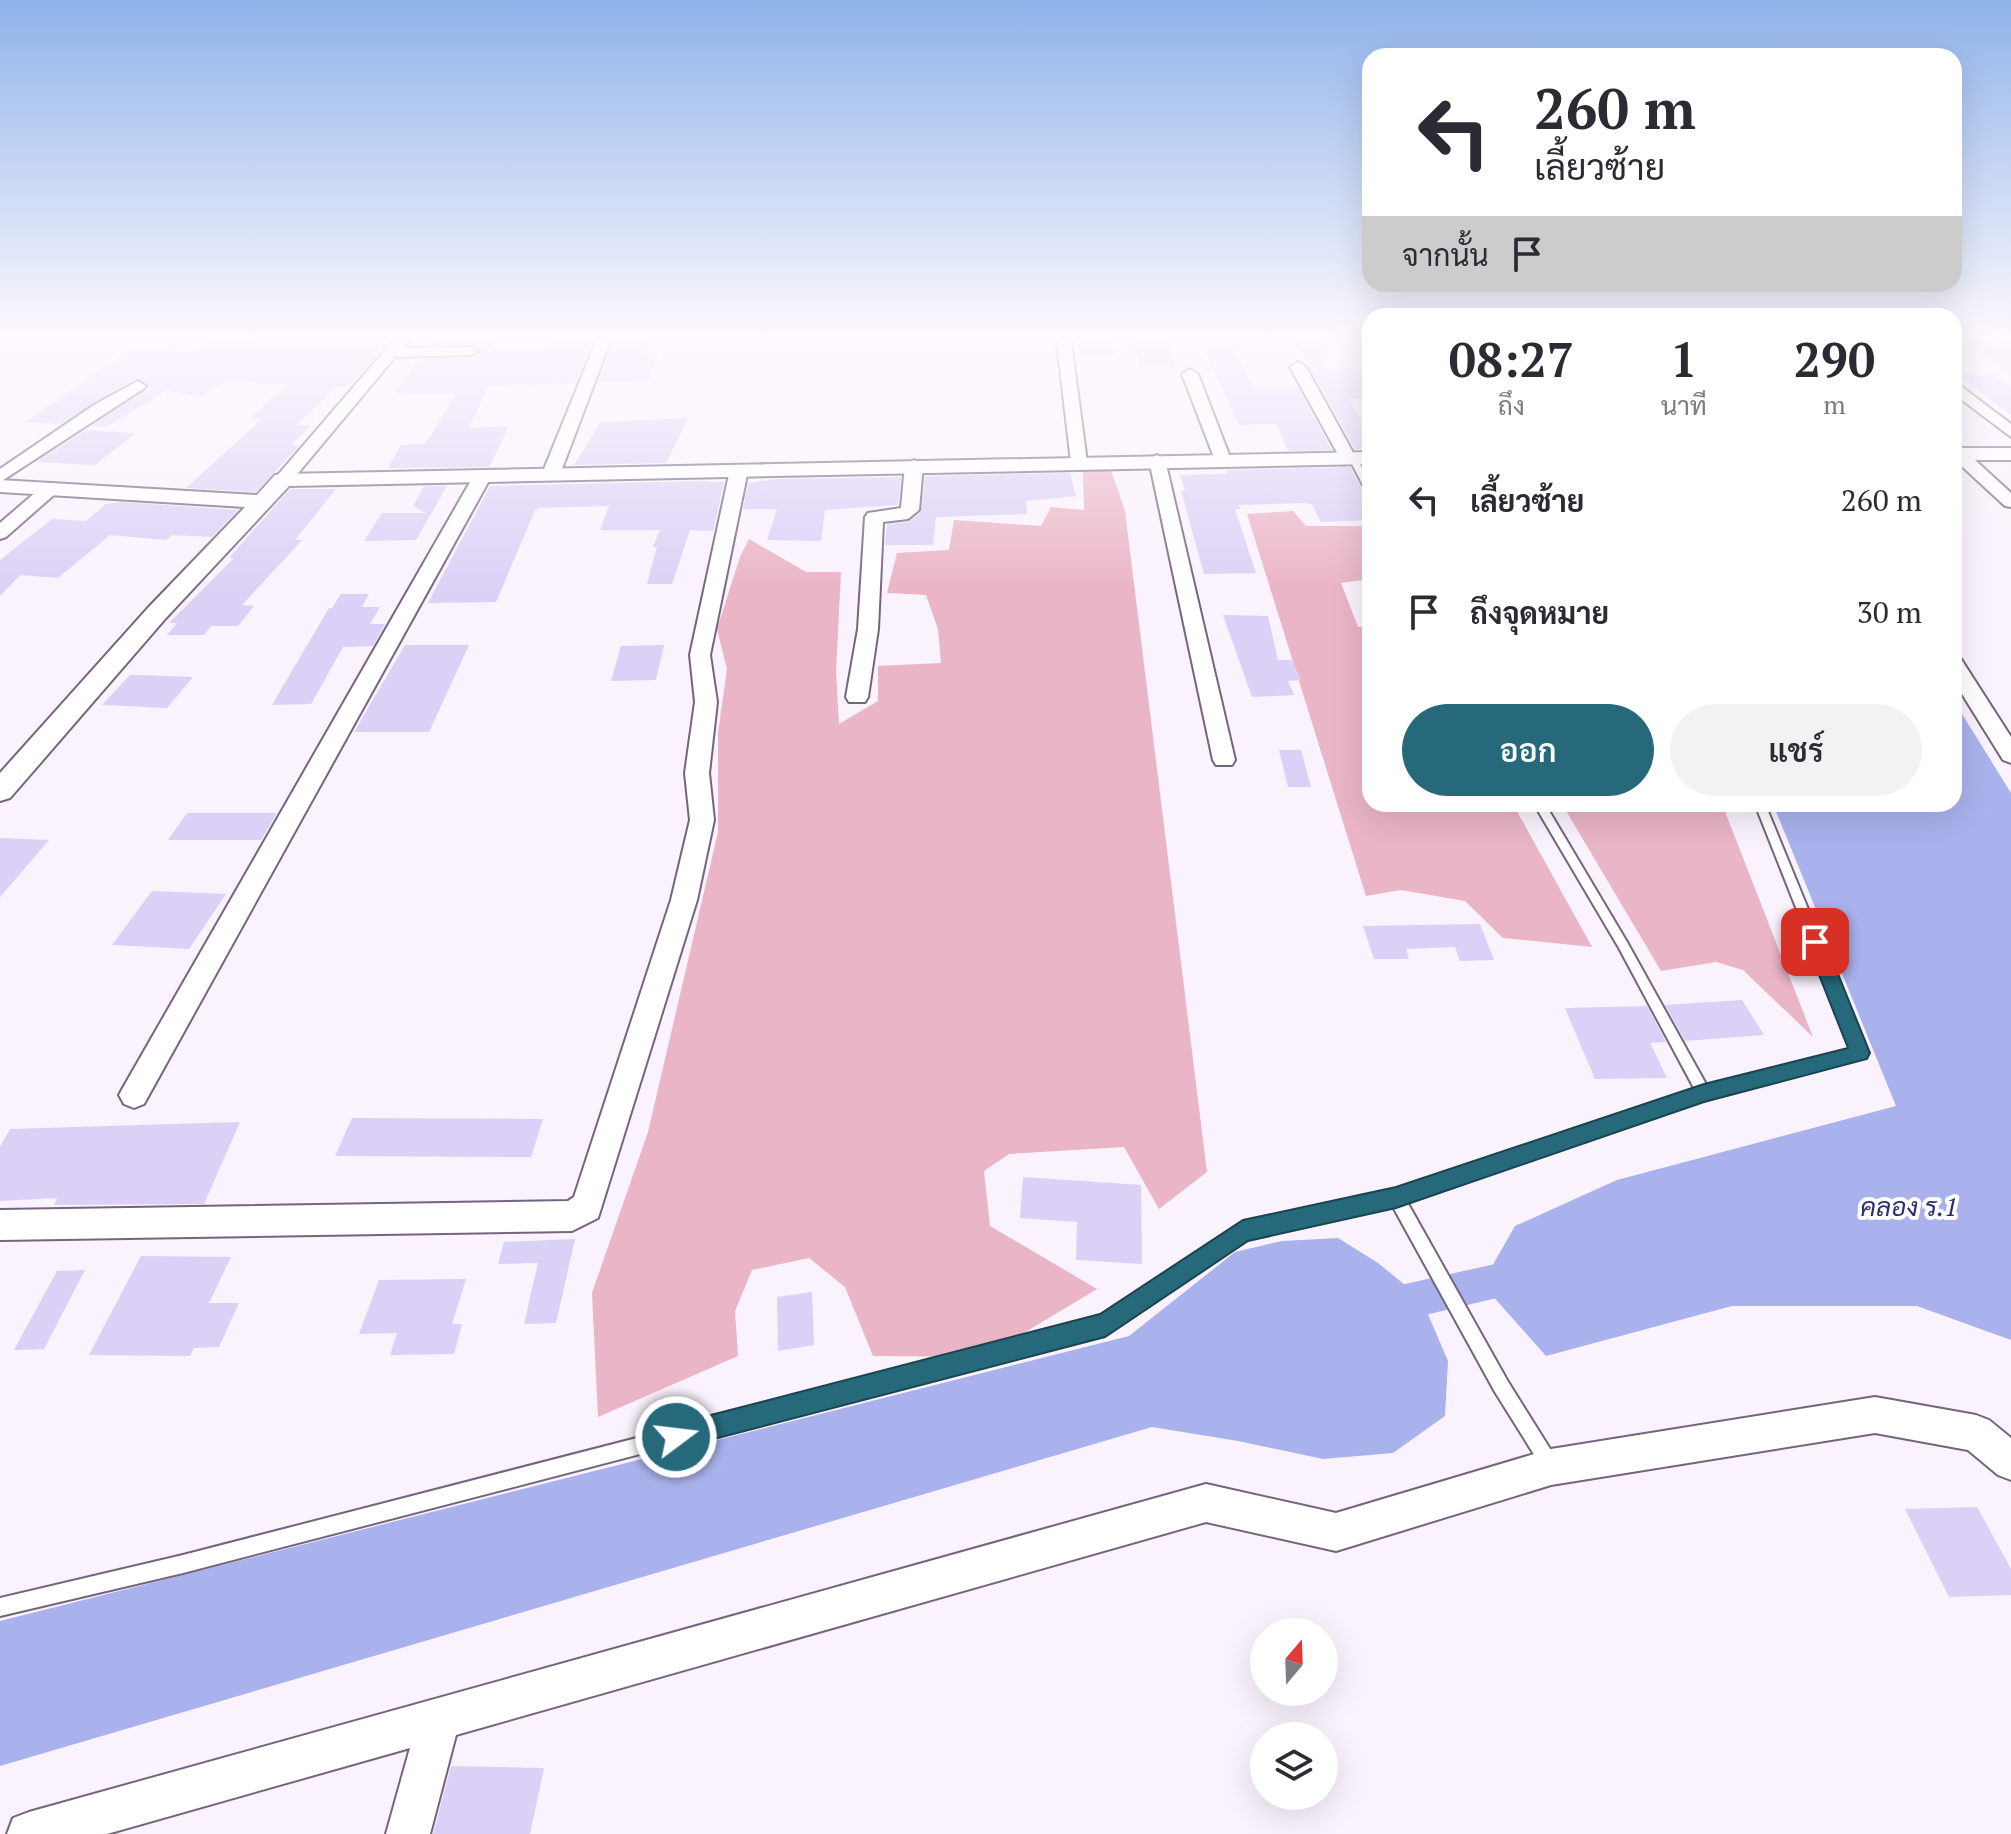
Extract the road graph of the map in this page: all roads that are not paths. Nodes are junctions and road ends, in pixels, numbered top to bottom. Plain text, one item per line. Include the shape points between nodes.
1 (83, 420) edge
2 (334, 420) edge
3 (572, 420) edge
4 (1074, 420) edge
5 (1207, 420) edge
6 (1332, 420) edge
7 (1962, 454) edge
8 (2011, 454) edge
9 (1357, 458) edge
10 (1962, 459) edge
11 (1157, 460) junction
12 (1223, 460) junction
13 (1079, 462) junction
14 (914, 465) junction
15 (739, 470) junction
16 (551, 474) junction
17 (0, 477) edge
18 (482, 477) junction
19 (283, 480) junction
20 (0, 486) edge
21 (50, 489) junction
22 (263, 502) junction
23 (2011, 502) edge
24 (0, 533) edge
25 (1962, 677) edge
26 (857, 697) dead end
27 (2011, 755) edge
28 (1224, 760) dead end
29 (0, 791) edge
30 (1544, 812) edge
31 (1763, 812) edge
32 (1704, 1093) junction
33 (134, 1095) dead end
34 (1396, 1197) junction
35 (0, 1225) edge
36 (2011, 1462) edge
37 (1551, 1467) junction
38 (0, 1607) edge
39 (439, 1719) junction
40 (29, 1834) edge
41 (408, 1834) edge

1 - 17 street
2 - 19 street
3 - 16 street
4 - 13 street
5 - 12 street
6 - 9 street
7 - 8 street
9 - 12 street
10 - 23 street
11 - 12 street
11 - 13 street
11 - 28 street
13 - 14 street
14 - 15 street
14 - 26 street via 910,510 874,517 868,629
15 - 16 street
15 - 35 street via 700,655 706,702 697,773 702,820 684,900 587,1207 572,1216
16 - 18 street
18 - 19 street
18 - 33 street
19 - 22 street
20 - 21 street
21 - 22 street
21 - 24 street
22 - 29 street
25 - 27 street
30 - 32 lane
31 - 32 lane via 1860,1053
32 - 34 lane
34 - 37 lane
34 - 38 lane via 1243,1231 1105,1325
36 - 37 street via 1976,1433 1875,1415
37 - 39 street via 1336,1532 1206,1503
39 - 40 street
39 - 41 street

